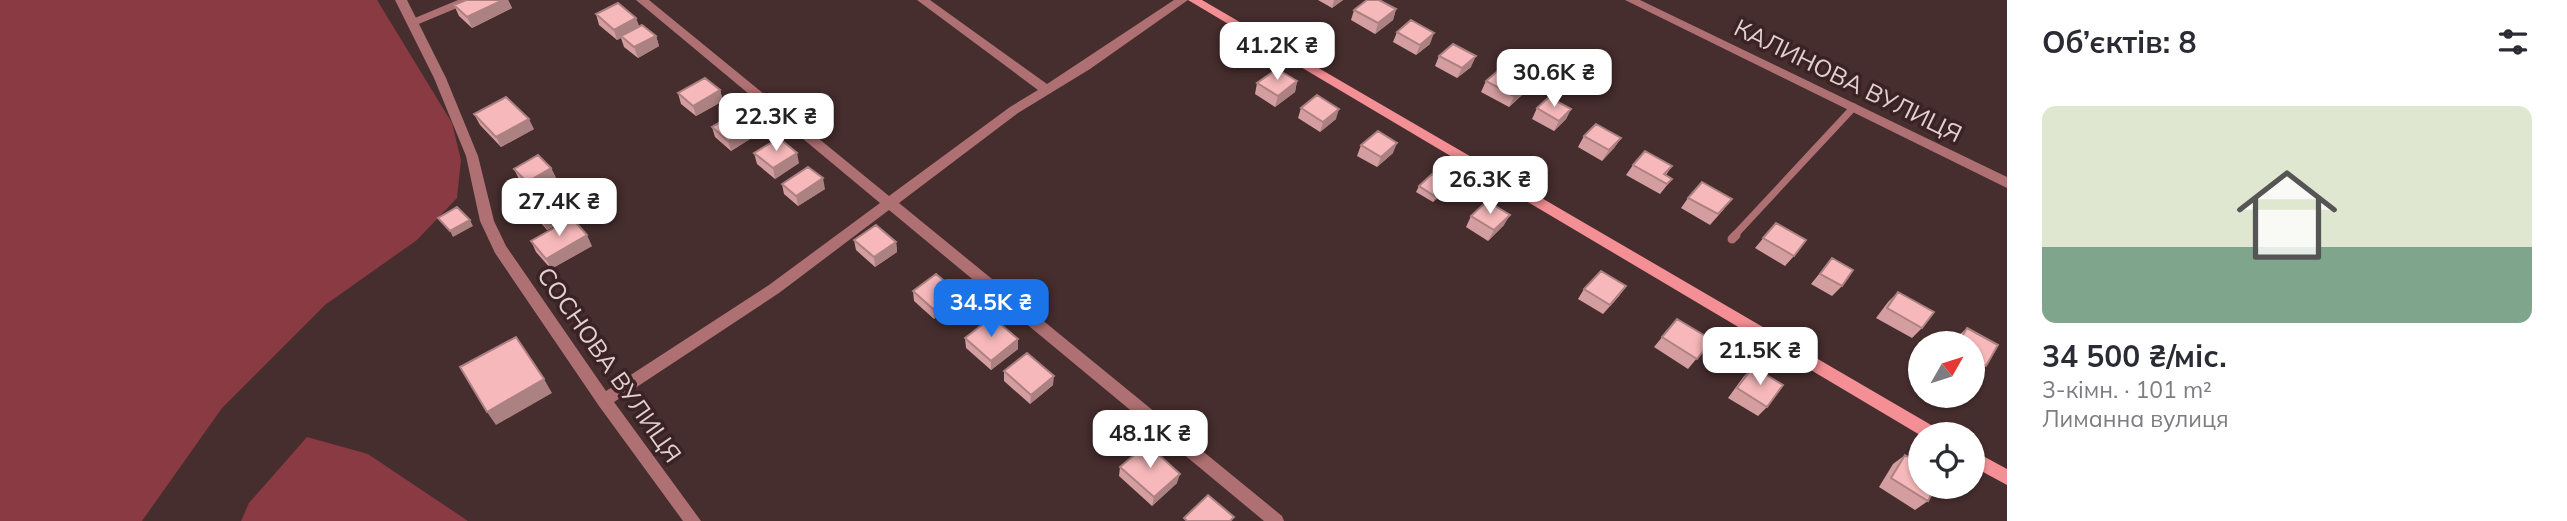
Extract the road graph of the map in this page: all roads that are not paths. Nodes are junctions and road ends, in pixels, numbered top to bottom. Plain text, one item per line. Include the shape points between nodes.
1 (401, 0) edge
2 (467, 0) edge
3 (642, 0) edge
4 (923, 0) edge
5 (1182, 0) edge
6 (1194, 0) edge
7 (1631, 0) edge
8 (412, 23) junction
9 (1046, 90) junction
10 (1854, 107) junction
11 (2007, 183) edge
12 (889, 202) junction
13 (1732, 239) dead end
14 (604, 401) junction
15 (1912, 422) edge
16 (1985, 465) edge
17 (2007, 478) edge
18 (693, 521) edge
19 (1276, 521) edge

1 - 8 street, СОСНОВА ВУЛИЦЯ
2 - 8 lane
3 - 12 street
4 - 9 street
5 - 9 street
6 - 15 main road
7 - 10 street, КАЛИНОВА ВУЛИЦЯ
8 - 14 street, СОСНОВА ВУЛИЦЯ via 472,156 487,221 500,249
9 - 12 street
10 - 11 street, КАЛИНОВА ВУЛИЦЯ
10 - 13 lane
12 - 14 street via 774,289
12 - 19 street
14 - 18 street, СОСНОВА ВУЛИЦЯ
16 - 17 main road

